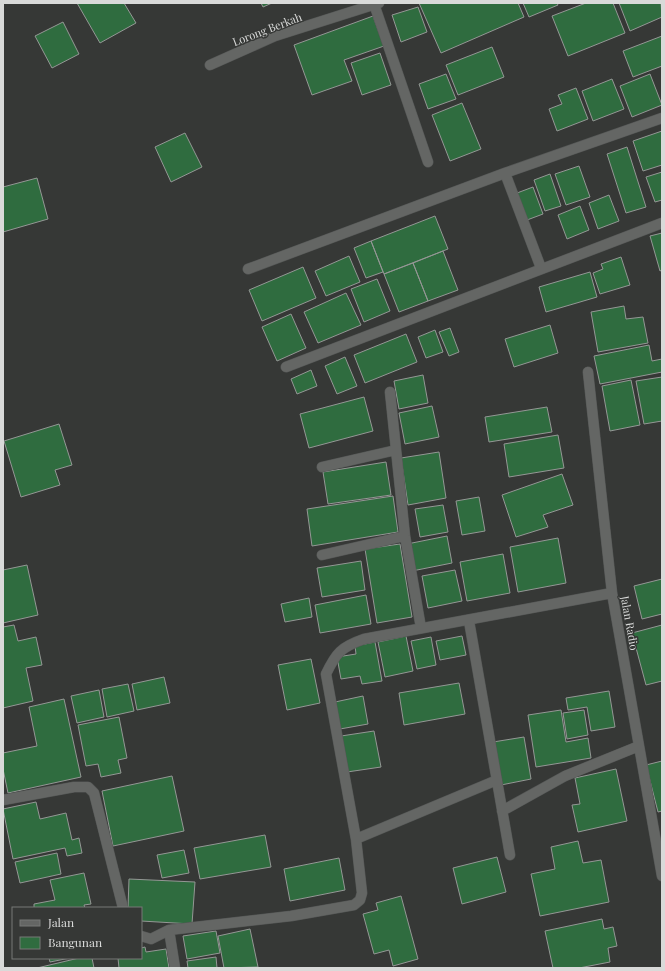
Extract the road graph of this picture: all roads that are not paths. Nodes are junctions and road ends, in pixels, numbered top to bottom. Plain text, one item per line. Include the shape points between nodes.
1 (376, 4) edge
2 (210, 65) dead end
3 (662, 118) edge
4 (428, 162) dead end
5 (505, 173) junction
6 (662, 223) edge
7 (540, 268) junction
8 (248, 269) dead end
9 (286, 367) dead end
10 (588, 372) dead end
11 (390, 392) dead end
12 (396, 450) junction
13 (322, 467) dead end
14 (405, 536) junction
15 (322, 555) dead end
16 (612, 593) junction
17 (469, 621) junction
18 (421, 628) junction
19 (639, 746) junction
20 (497, 780) junction
21 (3, 800) edge
22 (502, 812) junction
23 (356, 839) junction
24 (510, 855) dead end
25 (662, 876) edge
26 (123, 907) edge
27 (169, 930) junction
28 (142, 936) edge
29 (175, 968) edge

1 - 2 street, Lorong Berkah via 275,36
1 - 4 street
3 - 5 street
5 - 7 street
5 - 8 street
6 - 7 street
7 - 9 street
10 - 16 street, Jalan Radio
11 - 12 street
12 - 13 street
12 - 14 street
14 - 15 street
14 - 18 street
16 - 17 street
16 - 19 street, Jalan Radio
17 - 18 street
17 - 20 street
18 - 23 street via 364,639 348,645 335,655 326,674
19 - 22 street via 565,776
19 - 25 street, Jalan Radio
20 - 22 street
20 - 23 street
21 - 26 street via 74,787 88,787 94,793
22 - 24 street
23 - 27 street via 362,893 360,900 354,905 291,916
27 - 28 street via 151,939
27 - 29 street

